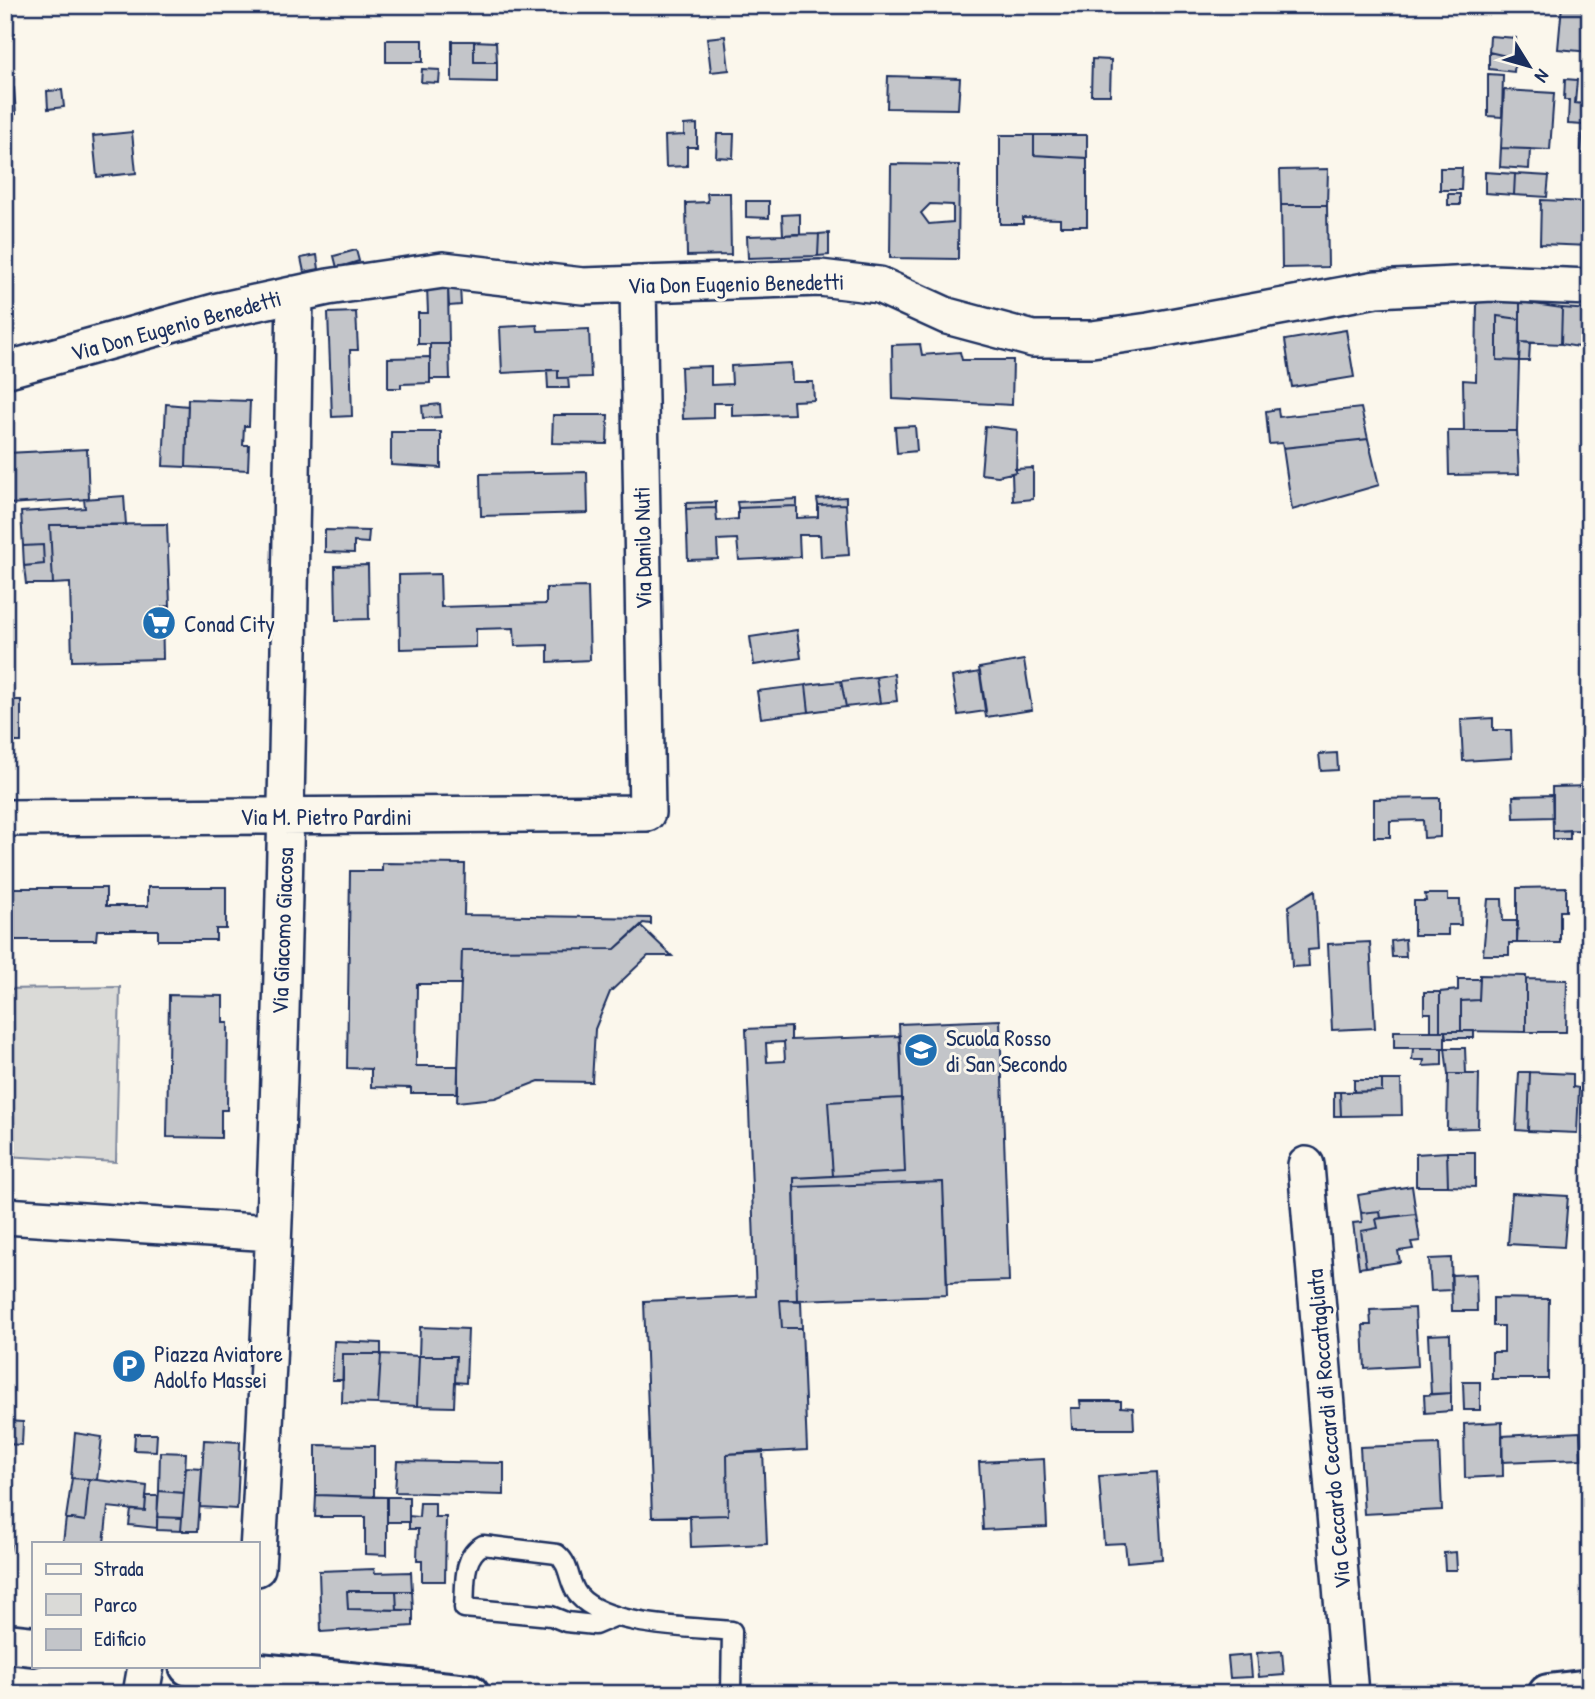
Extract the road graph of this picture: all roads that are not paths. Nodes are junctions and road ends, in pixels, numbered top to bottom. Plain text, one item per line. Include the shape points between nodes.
1 (638, 284) junction
2 (1590, 287) edge
3 (296, 294) junction
4 (5, 370) edge
5 (647, 813) joint
6 (286, 817) junction
7 (5, 818) edge
8 (1306, 1165) dead end
9 (5, 1216) edge
10 (272, 1233) junction
11 (259, 1542) edge
12 (571, 1583) junction
13 (551, 1616) junction
14 (614, 1617) junction
15 (5, 1643) edge
16 (32, 1646) edge
17 (146, 1668) edge
18 (230, 1668) edge
19 (251, 1669) edge
20 (1590, 1689) edge
21 (141, 1694) edge
22 (469, 1694) edge
23 (731, 1694) edge
24 (1350, 1694) edge
25 (1548, 1694) edge

1 - 2 street, Via Don Eugenio Benedetti via 856,281 879,285 947,316 1033,339 1092,339 1376,289 1493,283
1 - 3 street, Via Don Eugenio Benedetti via 583,286 443,270
1 - 5 street, Via Danilo Nuti
3 - 4 street, Via Don Eugenio Benedetti
3 - 6 street, Via Giacomo Giacosa
5 - 6 street, Via M. Pietro Pardini
6 - 7 street, Via M. Pietro Pardini
6 - 10 street, Via Giacomo Giacosa
8 - 24 street, Via Ceccardo Ceccardi di Roccatagliata
9 - 10 street
10 - 11 street, Via Giacomo Giacosa
12 - 13 lane via 564,1608
12 - 13 lane via 569,1569 557,1554 483,1545 473,1551 467,1565 464,1608
12 - 14 lane via 580,1597
13 - 14 lane via 595,1625
14 - 23 lane via 732,1632
15 - 16 main road
17 - 21 street
18 - 19 main road
19 - 22 main road
20 - 25 main road

